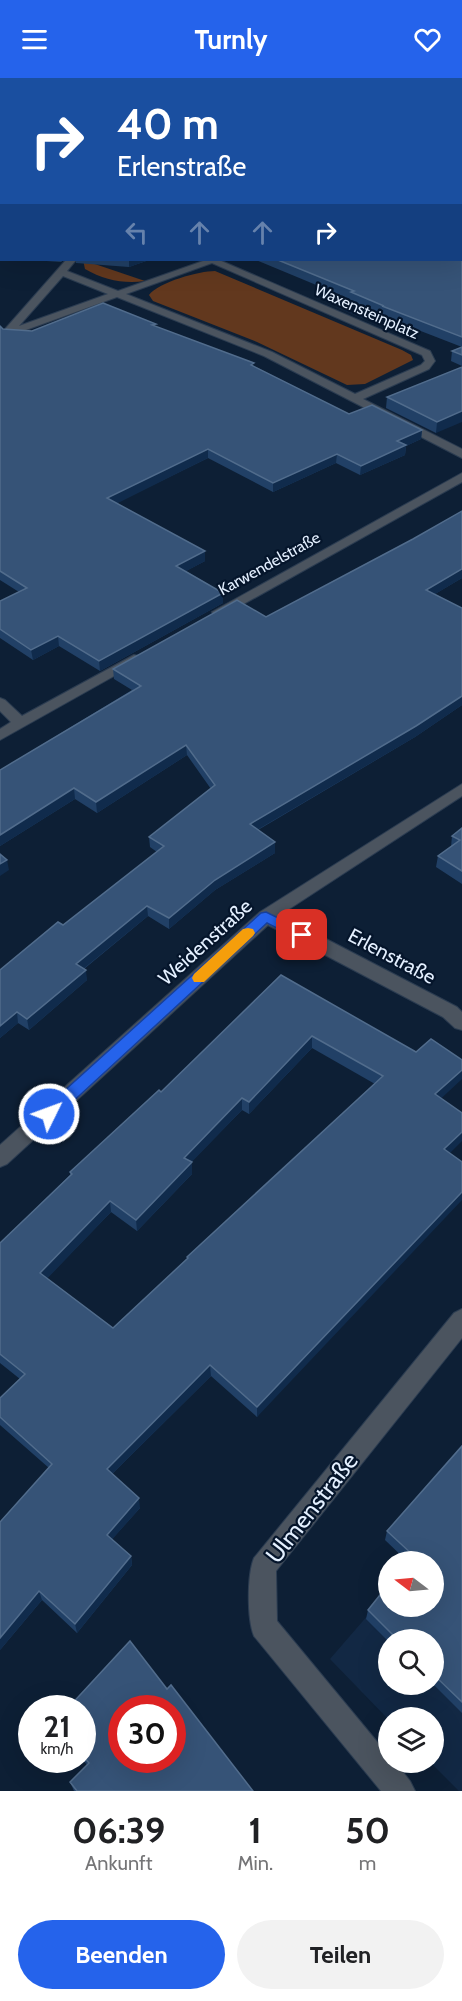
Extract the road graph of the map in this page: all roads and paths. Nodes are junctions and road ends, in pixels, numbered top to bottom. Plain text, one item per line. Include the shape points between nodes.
1 (70, 261) edge
2 (210, 261) edge
3 (215, 261) edge
4 (62, 272) junction
5 (118, 295) junction
6 (4, 336) edge
7 (356, 398) junction
8 (462, 454) edge
9 (462, 477) edge
10 (211, 616) edge
11 (143, 654) edge
12 (0, 703) edge
13 (21, 723) junction
14 (0, 735) edge
15 (462, 789) edge
16 (266, 916) junction
17 (462, 1023) edge
18 (0, 1158) edge
19 (462, 1320) edge
20 (400, 1791) edge

1 - 4 street
2 - 5 street
3 - 7 street, Waxensteinplatz via 426,353 430,361 425,367
4 - 5 street
4 - 6 street
5 - 6 street
5 - 7 street via 240,342
7 - 8 street
9 - 10 street, Karwendelstraße
11 - 13 street
12 - 13 street
13 - 14 street
15 - 16 street, Weidenstraße
16 - 17 street, Erlenstraße via 450,1012
16 - 18 street, Weidenstraße
19 - 20 street, Ulmenstraße via 263,1567 264,1626

